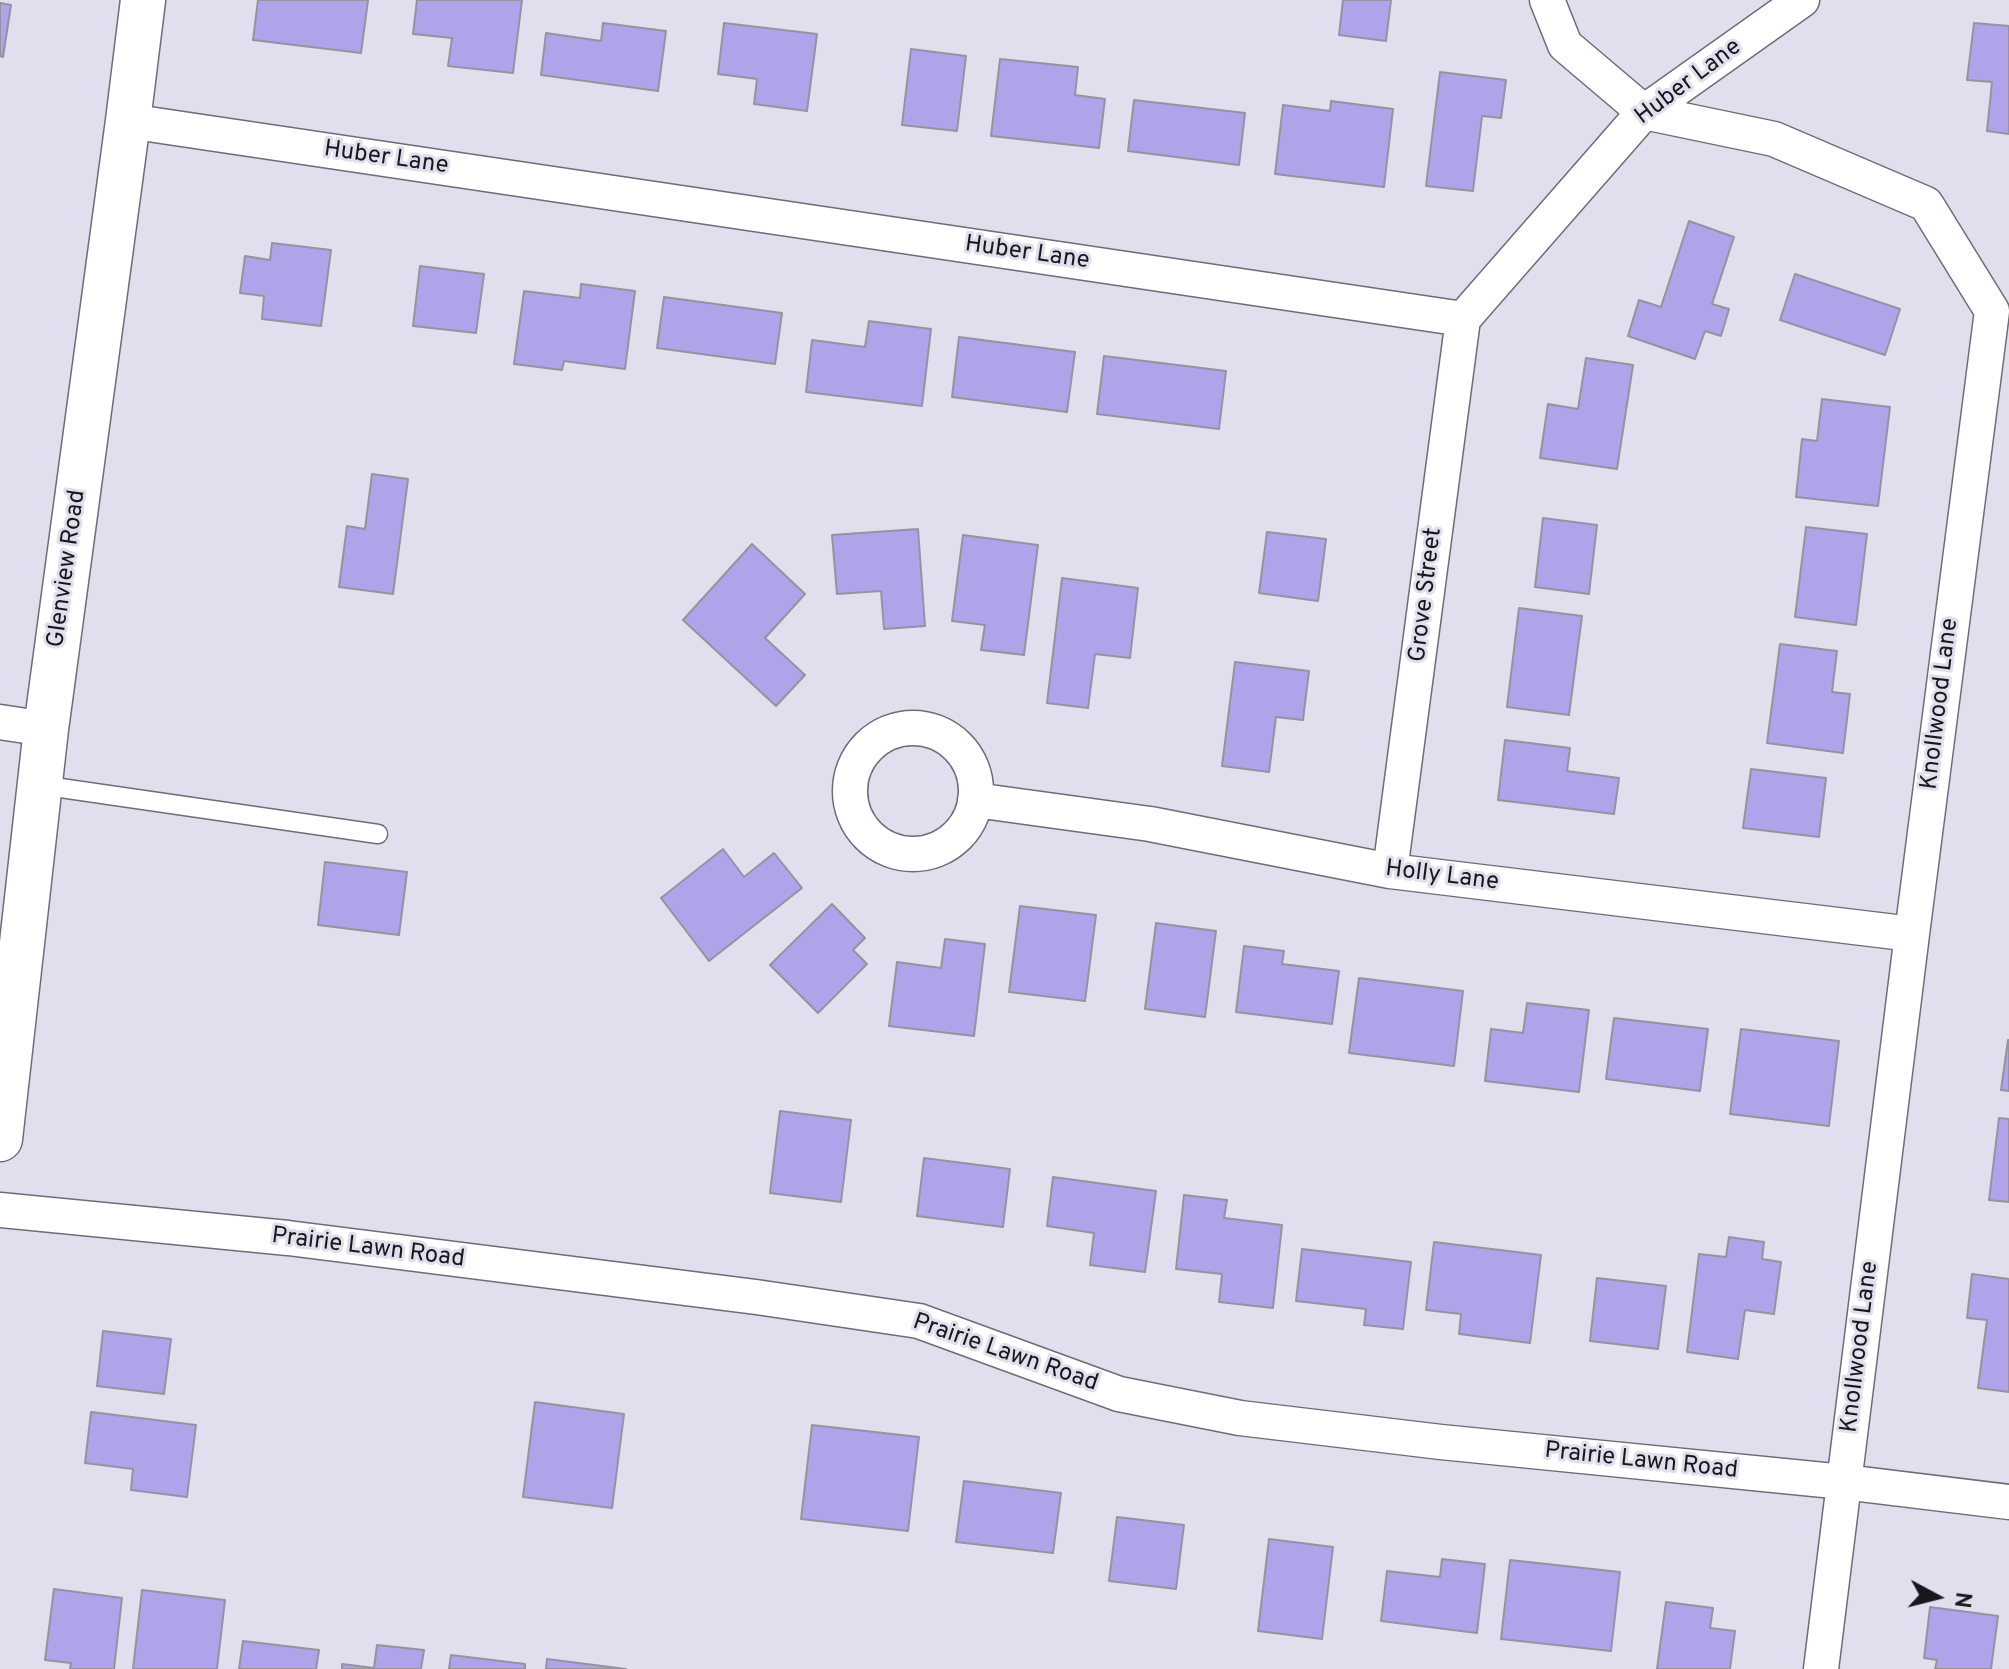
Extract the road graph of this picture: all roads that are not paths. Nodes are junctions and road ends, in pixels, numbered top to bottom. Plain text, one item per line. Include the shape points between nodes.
1 (143, 0) edge
2 (1547, 0) edge
3 (1802, 0) edge
4 (1644, 112) junction
5 (128, 121) junction
6 (1463, 319) junction
7 (0, 722) edge
8 (46, 729) junction
9 (40, 785) junction
10 (975, 800) dead end
11 (378, 834) dead end
12 (1390, 871) junction
13 (1912, 934) junction
14 (0, 1139) edge
15 (0, 1210) edge
16 (1844, 1482) junction
17 (2009, 1502) edge
18 (1821, 1669) edge

1 - 5 main road, Glenview Road
2 - 4 street, Knollwood Lane via 1565,45
3 - 4 street, Huber Lane
4 - 6 street, Huber Lane
4 - 13 street, Knollwood Lane via 1774,139 1926,204 1992,311
5 - 6 street, Huber Lane
5 - 8 main road, Glenview Road
6 - 12 street, Grove Street
7 - 8 street
8 - 9 main road, Glenview Road
9 - 11 lane
9 - 14 main road, Glenview Road
10 - 12 street, Holly Lane via 1150,824
12 - 13 street, Holly Lane
13 - 16 street, Knollwood Lane
15 - 16 street, Prairie Lawn Road via 288,1238 919,1321 1119,1394 1240,1418
16 - 17 street, Prairie Lawn Road
16 - 18 street, Knollwood Lane

